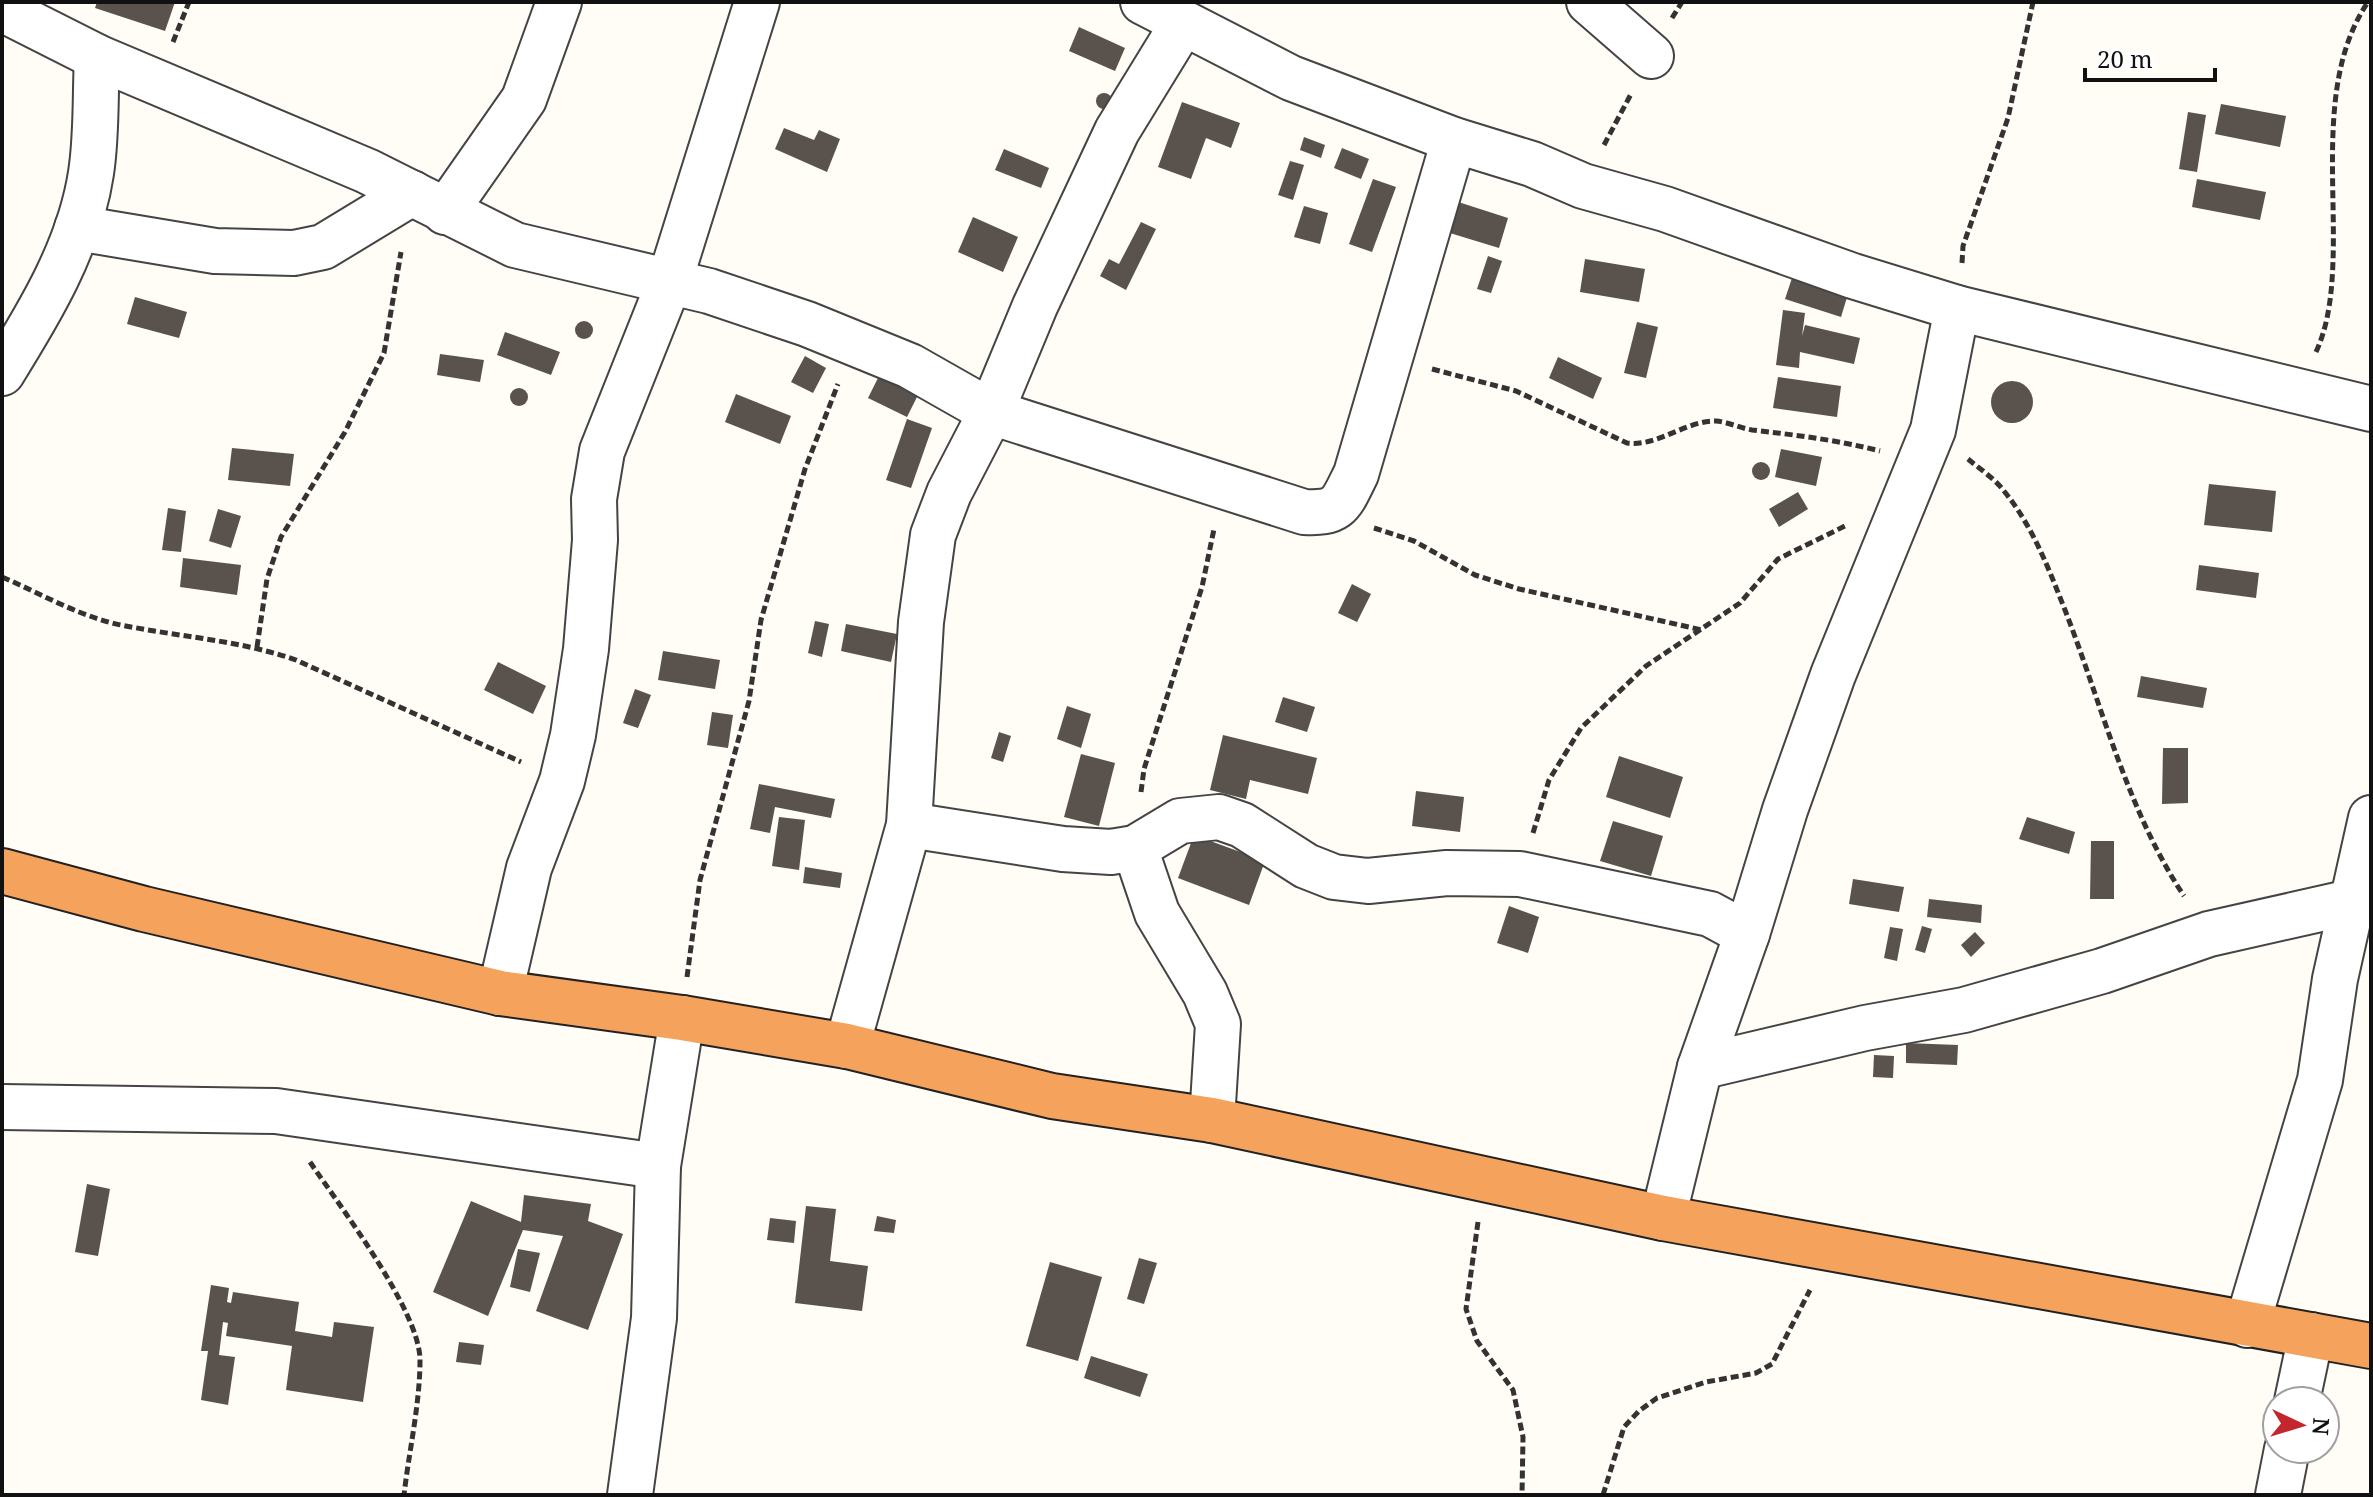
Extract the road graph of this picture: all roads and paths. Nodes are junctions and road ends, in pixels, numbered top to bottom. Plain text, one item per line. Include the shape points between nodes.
1 (559, 2) edge
2 (757, 2) edge
3 (1143, 2) edge
4 (1589, 2) edge
5 (2033, 2) edge
6 (2368, 2) edge
7 (2, 9) edge
8 (1182, 25) junction
9 (1651, 56) dead end
10 (97, 57) junction
11 (1454, 140) junction
12 (428, 202) junction
13 (77, 228) junction
14 (669, 283) junction
15 (1957, 308) junction
16 (854, 343) junction
17 (1389, 358) junction
18 (2, 373) edge
19 (2297, 392) junction
20 (2371, 409) edge
21 (991, 412) junction
22 (1926, 445) junction
23 (1222, 489) junction
24 (1324, 513) junction
25 (1849, 524) dead end
26 (2, 577) edge
27 (1703, 631) junction
28 (257, 647) junction
29 (562, 781) junction
30 (2371, 818) edge
31 (909, 825) junction
32 (1135, 848) junction
33 (2, 871) edge
34 (1520, 874) junction
35 (2361, 896) edge
36 (1747, 934) junction
37 (2209, 934) junction
38 (500, 993) junction
39 (682, 1018) junction
40 (847, 1046) junction
41 (1700, 1067) junction
42 (2, 1107) edge
43 (276, 1111) junction
44 (1212, 1120) junction
45 (658, 1166) junction
46 (1486, 1182) junction
47 (1663, 1218) junction
48 (1831, 1248) junction
49 (2247, 1325) junction
50 (2311, 1335) junction
51 (2371, 1346) edge
52 (2300, 1385) edge
53 (2284, 1465) edge
54 (404, 1495) edge
55 (630, 1495) edge
56 (1522, 1495) edge
57 (1603, 1495) edge
58 (2278, 1495) edge

1 - 12 street via 524,99 496,144
2 - 14 street
3 - 8 street
4 - 9 street
5 - 15 path via 2008,118 1963,246
6 - 19 path via 2347,38 2335,103 2331,294 2320,343
7 - 10 street
8 - 11 street via 1291,78
8 - 21 street via 1117,131
10 - 12 street
10 - 13 street via 91,174
11 - 15 street
11 - 17 street
12 - 13 street via 323,247 294,253 215,251
12 - 14 street via 515,245
12 - 28 path via 408,225 401,244 384,353 345,432 281,537 267,579
13 - 18 street via 60,272
14 - 16 street via 709,291
14 - 29 street via 602,451 594,499 586,649
15 - 19 street
15 - 22 street
16 - 21 street via 910,366
16 - 39 path via 805,469 761,620 746,713 700,880
17 - 22 path via 1516,391 1627,443 1642,445 1689,425 1718,421 1748,429
17 - 24 street via 1356,474 1340,505
19 - 20 street
21 - 23 street
21 - 31 street via 933,535 921,622
22 - 36 street via 1827,690
22 - 37 path via 2003,488 2037,540 2117,756 2168,872
23 - 24 street via 1285,508
23 - 32 path via 1202,587 1144,769
24 - 27 path via 1414,541 1475,575 1519,589
25 - 27 path via 1778,559 1740,603
26 - 28 path via 72,611 120,625
27 - 34 path via 1646,666 1581,728 1549,780
28 - 29 path
29 - 38 street via 529,868
30 - 35 street
31 - 32 street via 1063,849
31 - 40 street
32 - 34 street via 1180,821 1219,817 1334,877 1368,881 1447,873
32 - 44 street via 1157,913 1218,1024
33 - 38 highway
34 - 36 street via 1710,914
35 - 37 street
35 - 49 street via 2320,1080
36 - 41 street
37 - 41 street via 1964,1010
38 - 39 highway
39 - 40 highway
39 - 45 street
40 - 44 highway via 1052,1096
41 - 47 street
42 - 43 street
43 - 45 street
43 - 54 path via 382,1269 420,1357
44 - 46 highway
45 - 55 street via 654,1318
46 - 47 highway
46 - 56 path via 1466,1309 1477,1341 1513,1390 1523,1437
47 - 48 highway
48 - 49 highway
48 - 57 path via 1772,1364 1756,1373 1657,1398 1639,1411 1624,1427
49 - 50 highway
50 - 51 highway
50 - 52 street
53 - 58 street

